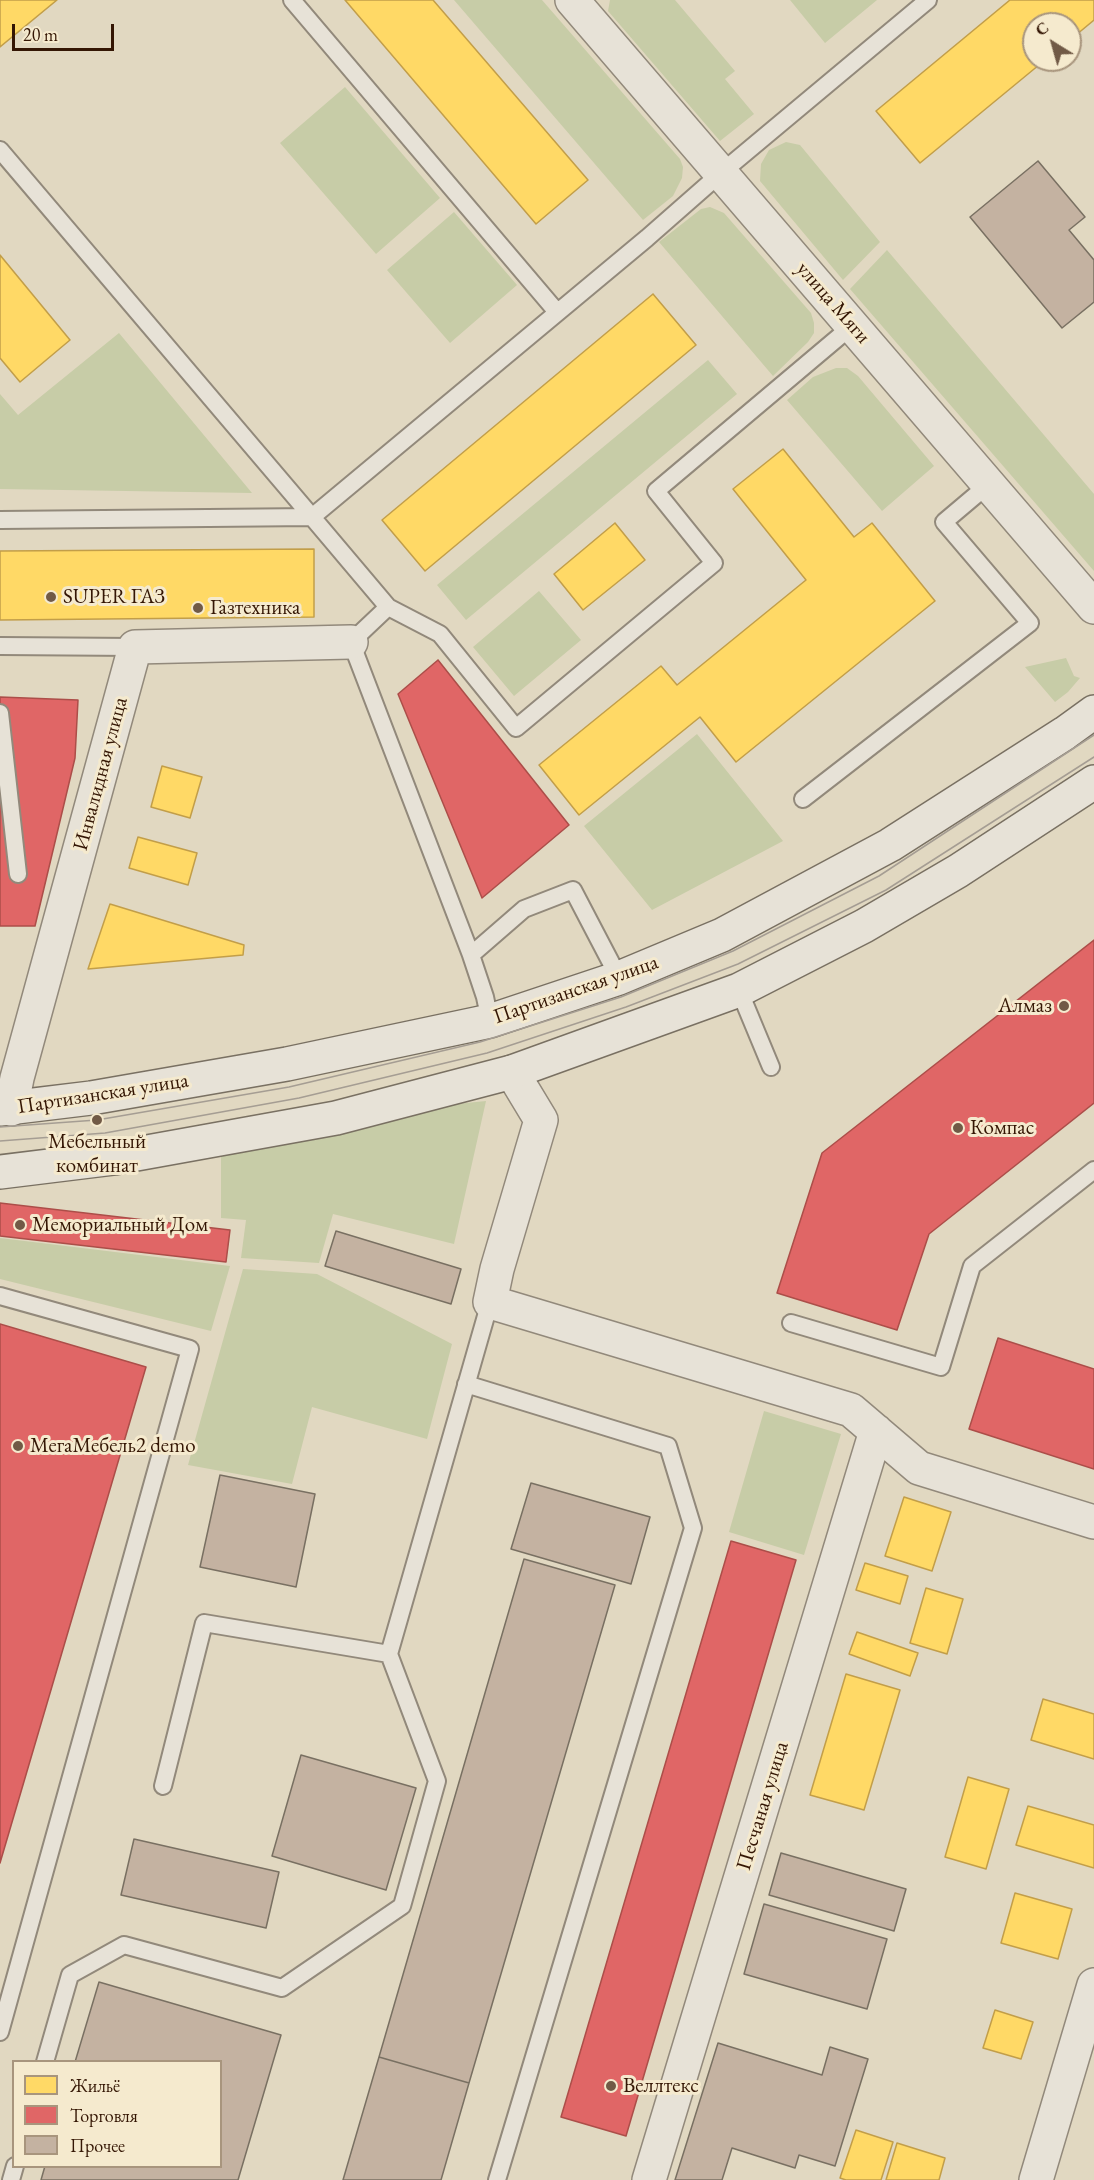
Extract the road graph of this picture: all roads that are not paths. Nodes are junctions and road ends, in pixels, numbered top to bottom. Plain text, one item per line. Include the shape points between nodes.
1 (292, 0) edge
2 (928, 0) edge
3 (578, 2) edge
4 (0, 150) edge
5 (721, 174) junction
6 (557, 312) junction
7 (853, 326) junction
8 (989, 484) junction
9 (312, 517) junction
10 (0, 520) edge
11 (388, 607) junction
12 (1094, 607) edge
13 (351, 642) junction
14 (0, 646) edge
15 (135, 647) junction
16 (1094, 712) edge
17 (0, 713) edge
18 (1094, 782) edge
19 (803, 799) dead end
20 (18, 874) dead end
21 (471, 955) junction
22 (618, 978) junction
23 (740, 990) junction
24 (490, 1021) junction
25 (771, 1067) dead end
26 (512, 1072) junction
27 (5, 1109) edge
28 (1094, 1170) edge
29 (0, 1172) edge
30 (0, 1296) edge
31 (490, 1302) junction
32 (791, 1323) dead end
33 (466, 1384) junction
34 (876, 1431) junction
35 (1094, 1522) edge
36 (389, 1654) junction
37 (163, 1786) dead end
38 (1094, 1985) edge
39 (0, 2032) edge
40 (45, 2060) edge
41 (497, 2180) edge
42 (649, 2180) edge
43 (1036, 2180) edge

1 - 6 lane
2 - 5 lane
3 - 5 street, улица Мяги
4 - 9 lane
5 - 6 lane
5 - 7 street, улица Мяги
6 - 9 lane
7 - 8 street, улица Мяги
7 - 11 lane via 656,492 714,563 516,728 440,634
8 - 12 street, улица Мяги
8 - 19 lane via 944,522 1030,623
9 - 10 lane
9 - 11 lane
11 - 13 lane
13 - 15 street
13 - 21 lane
14 - 15 lane
15 - 27 street, Инвалидная улица via 20,1067
16 - 22 street, Партизанская улица via 890,845 722,935
17 - 20 lane
18 - 23 street via 874,921
21 - 22 lane via 524,909 573,890
21 - 24 lane
22 - 24 street, Партизанская улица
23 - 25 lane
23 - 26 street
24 - 27 street, Партизанская улица via 287,1064
26 - 29 street via 336,1118 114,1158
26 - 31 street via 541,1120
28 - 32 lane via 972,1266 941,1367
30 - 39 lane via 190,1349
31 - 33 lane
31 - 34 street via 851,1410
33 - 36 lane
33 - 41 lane via 668,1446 693,1528
34 - 35 street via 919,1468
34 - 42 street, Песчаная улица
36 - 37 lane via 204,1623
36 - 40 lane via 437,1781 402,1906 282,1988 124,1945 70,1975
38 - 43 street

